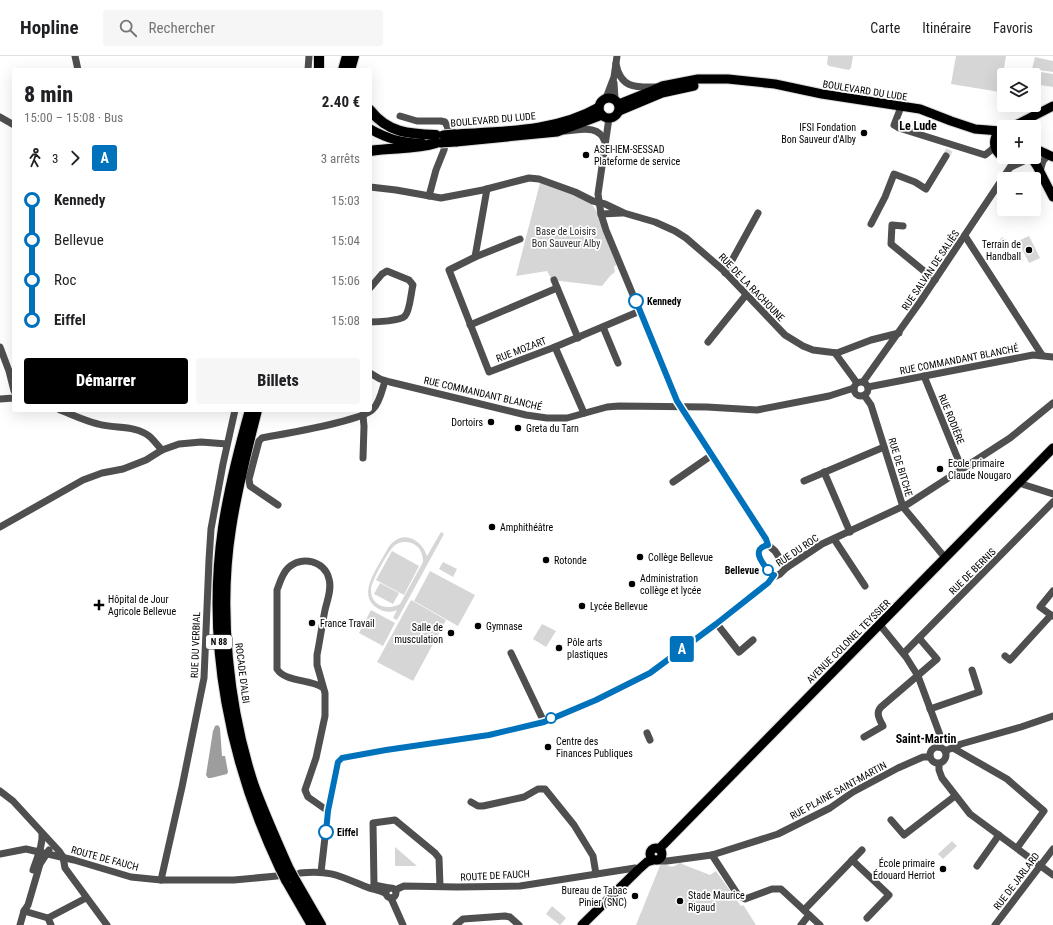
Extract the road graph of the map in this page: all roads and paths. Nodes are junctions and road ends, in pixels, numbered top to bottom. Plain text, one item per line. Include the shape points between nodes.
1 (75, 56) edge
2 (309, 56) edge
3 (320, 56) edge
4 (347, 56) edge
5 (354, 56) edge
6 (359, 56) edge
7 (617, 56) edge
8 (616, 64) junction
9 (78, 68) edge
10 (308, 68) edge
11 (319, 68) edge
12 (323, 68) edge
13 (344, 68) edge
14 (351, 68) edge
15 (358, 68) edge
16 (749, 82) junction
17 (660, 87) junction
18 (614, 103) junction
19 (901, 106) junction
20 (1053, 106) edge
21 (372, 112) edge
22 (603, 113) junction
23 (400, 116) dead end
24 (0, 117) edge
25 (1031, 120) edge
26 (12, 124) edge
27 (975, 129) junction
28 (372, 130) edge
29 (997, 130) edge
30 (557, 132) junction
31 (455, 138) junction
32 (439, 139) junction
33 (997, 139) edge
34 (605, 142) junction
35 (995, 143) junction
36 (997, 147) edge
37 (372, 150) edge
38 (946, 156) tunnel mouth
39 (1050, 156) edge
40 (1010, 164) edge
41 (1036, 164) edge
42 (1040, 171) junction
43 (372, 187) edge
44 (487, 189) junction
45 (575, 192) junction
46 (598, 194) junction
47 (429, 196) junction
48 (1053, 197) edge
49 (598, 202) junction
50 (624, 213) junction
51 (758, 213) dead end
52 (601, 214) junction
53 (871, 224) dead end
54 (903, 226) dead end
55 (965, 236) junction
56 (520, 239) dead end
57 (475, 257) junction
58 (725, 272) junction
59 (554, 280) dead end
60 (935, 280) junction
61 (372, 286) edge
62 (557, 288) junction
63 (746, 295) junction
64 (640, 311) junction
65 (372, 322) edge
66 (470, 325) junction
67 (603, 327) junction
68 (899, 333) junction
69 (578, 338) junction
70 (708, 342) dead end
71 (0, 347) edge
72 (555, 347) junction
73 (835, 353) junction
74 (1042, 356) junction
75 (1053, 357) edge
76 (618, 363) dead end
77 (372, 374) edge
78 (924, 376) junction
79 (385, 381) junction
80 (12, 383) edge
81 (861, 385) junction
82 (864, 395) junction
83 (12, 398) edge
84 (0, 399) edge
85 (1053, 403) edge
86 (680, 407) junction
87 (372, 411) edge
88 (65, 412) edge
89 (235, 412) edge
90 (249, 412) edge
91 (256, 412) edge
92 (370, 412) edge
93 (584, 413) junction
94 (363, 416) junction
95 (227, 444) junction
96 (884, 447) junction
97 (1053, 448) edge
98 (162, 450) junction
99 (712, 455) junction
100 (363, 458) dead end
101 (962, 469) junction
102 (824, 472) junction
103 (804, 481) dead end
104 (673, 482) dead end
105 (1019, 482) junction
106 (1053, 494) edge
107 (1053, 502) edge
108 (278, 505) dead end
109 (903, 507) junction
110 (0, 527) edge
111 (850, 532) junction
112 (834, 539) junction
113 (768, 545) junction
114 (946, 557) junction
115 (786, 568) junction
116 (774, 575) junction
117 (865, 586) dead end
118 (1053, 591) edge
119 (1052, 615) edge
120 (716, 624) junction
121 (880, 625) junction
122 (919, 638) junction
123 (753, 640) dead end
124 (511, 653) dead end
125 (904, 653) junction
126 (1005, 656) dead end
127 (972, 670) dead end
128 (918, 676) junction
129 (322, 687) junction
130 (930, 709) junction
131 (1053, 716) edge
132 (544, 722) junction
133 (864, 737) dead end
134 (953, 748) junction
135 (942, 749) junction
136 (930, 757) junction
137 (939, 764) junction
138 (0, 791) edge
139 (955, 796) junction
140 (471, 802) dead end
141 (328, 811) junction
142 (891, 820) dead end
143 (42, 834) junction
144 (999, 835) junction
145 (50, 842) junction
146 (1017, 848) junction
147 (1053, 849) edge
148 (862, 850) dead end
149 (39, 851) junction
150 (48, 853) junction
151 (0, 854) edge
152 (712, 855) junction
153 (63, 856) junction
154 (656, 856) junction
155 (852, 860) junction
156 (1041, 865) junction
157 (976, 866) dead end
158 (635, 868) junction
159 (321, 872) junction
160 (288, 874) junction
161 (596, 874) junction
162 (1053, 875) edge
163 (629, 879) junction
164 (162, 880) junction
165 (354, 882) junction
166 (374, 885) junction
167 (440, 886) junction
168 (390, 892) junction
169 (86, 898) junction
170 (24, 911) junction
171 (309, 913) junction
172 (807, 913) junction
173 (867, 918) dead end
174 (49, 922) edge
175 (20, 925) edge
176 (107, 925) edge
177 (312, 925) edge
178 (321, 925) edge
179 (326, 925) edge
180 (404, 925) edge
181 (456, 925) edge
182 (519, 925) edge
183 (582, 925) edge
184 (801, 925) edge
185 (820, 925) edge
186 (995, 925) edge

1 - 9 street
2 - 10 street
3 - 11 highway
3 - 12 main road
4 - 13 highway
5 - 14 highway
6 - 15 highway
7 - 8 street
8 - 17 street via 619,76 629,84 639,87
8 - 18 street
16 - 17 main road, BOULEVARD DU LUDE via 698,79
16 - 18 main road, BOULEVARD DU LUDE via 675,89
16 - 19 main road, BOULEVARD DU LUDE via 775,84 813,93
17 - 18 main road, BOULEVARD DU LUDE
18 - 22 main road via 601,101
18 - 22 main road via 615,116
19 - 27 main road, BOULEVARD DU LUDE via 920,109
19 - 35 street via 894,125 899,128 951,147 985,155
20 - 25 main road
21 - 32 highway via 383,123 400,132
22 - 30 main road, BOULEVARD DU LUDE
22 - 31 main road, BOULEVARD DU LUDE via 588,113 559,123
22 - 34 street
23 - 47 street via 417,122 445,122 448,128 444,150
24 - 26 street
27 - 29 main road
27 - 35 main road
28 - 32 main road via 385,136
30 - 31 main road, BOULEVARD DU LUDE via 524,136
30 - 34 street, BOULEVARD DU LUDE via 595,130 602,134
31 - 32 main road, bridge
32 - 37 highway via 424,147
33 - 35 main road
34 - 46 street
35 - 36 main road
38 - 53 street via 926,189 894,174
39 - 42 street via 1043,161
40 - 55 street, RUE SALVAN DE SALIÈS
41 - 42 main road
42 - 48 main road
43 - 47 street, RUE DE LA RACHOUNE
44 - 45 street, RUE DE LA RACHOUNE via 529,178
44 - 47 street, RUE DE LA RACHOUNE via 444,197
44 - 57 street
45 - 46 street
45 - 49 street, RUE DE LA RACHOUNE
46 - 49 street
49 - 50 street, RUE DE LA RACHOUNE
49 - 52 street
50 - 52 street, RUE DE LA RACHOUNE
50 - 58 street, RUE DE LA RACHOUNE via 675,231
51 - 58 street
52 - 64 street
54 - 60 street via 892,225 890,244
55 - 60 street, RUE SALVAN DE SALIÈS
55 - 74 street
56 - 57 street, RUE MOZART
57 - 66 street, RUE MOZART via 449,270
58 - 63 street, RUE DE LA RACHOUNE
59 - 62 street
60 - 68 street, RUE SALVAN DE SALIÈS
61 - 65 street via 387,271 409,280 413,285 405,316 400,319
62 - 66 street
62 - 69 street
63 - 70 street
63 - 73 street, RUE DE LA RACHOUNE via 785,335 813,350
64 - 67 street
64 - 86 street
66 - 72 street, RUE MOZART via 489,372
67 - 69 street
67 - 76 street
68 - 73 street
68 - 81 street, RUE SALVAN DE SALIÈS
69 - 72 street
71 - 80 street
72 - 93 street, RUE MOZART
73 - 81 street
74 - 75 street, RUE COMMANDANT BLANCHÉ
74 - 78 street, RUE COMMANDANT BLANCHÉ via 1033,355
77 - 79 street, RUE COMMANDANT BLANCHÉ
78 - 81 street, RUE COMMANDANT BLANCHÉ
78 - 101 street, RUE RODIÈRE
79 - 87 street via 377,405
79 - 93 street, RUE COMMANDANT BLANCHÉ via 526,415 566,418
81 - 82 street, RUE SALVAN DE SALIÈS via 868,392
81 - 82 street via 857,395
81 - 86 street, RUE COMMANDANT BLANCHÉ via 829,396 757,410
82 - 96 street, RUE DE BITCHE via 871,405
83 - 84 street
85 - 101 street, RUE DU ROC via 1010,438
86 - 93 street, RUE COMMANDANT BLANCHÉ via 619,406
86 - 99 street
88 - 98 street via 98,424 141,431 150,436
89 - 95 street, RUE DU VERBIAL
90 - 160 highway, ROCADE D'ALBI / N 88 via 229,493 223,529 219,571 219,641 232,732 247,787 257,816
91 - 160 highway, ROCADE D'ALBI / N 88 via 237,488 230,530 226,592 228,653 240,734 254,784
92 - 94 street
94 - 100 street
94 - 108 street via 259,441 249,479 250,486
95 - 98 street via 179,444
95 - 164 street, RUE DU VERBIAL via 211,529 204,678
96 - 102 street
96 - 109 street, RUE DE BITCHE
97 - 105 main road, AVENUE COLONEL TEYSSIER
98 - 110 street via 146,460 83,480
99 - 104 street
99 - 113 street
101 - 109 street, RUE DU ROC
102 - 103 street
102 - 111 street
105 - 106 street
105 - 114 main road, AVENUE COLONEL TEYSSIER
107 - 122 street, RUE DE BERNIS
109 - 111 street, RUE DU ROC
109 - 114 street, RUE DE BITCHE
111 - 112 street, RUE DU ROC
112 - 115 street, RUE DU ROC
112 - 117 street
113 - 115 street
113 - 116 street via 761,547 758,555
114 - 121 main road, AVENUE COLONEL TEYSSIER
115 - 116 street, RUE DU ROC via 780,574
116 - 120 street, RUE DU ROC via 768,583
118 - 119 street via 1040,607
119 - 126 street via 1010,660
120 - 123 street via 739,652
120 - 132 street, RUE DU ROC via 650,673
121 - 125 street
121 - 154 main road, AVENUE COLONEL TEYSSIER via 794,710
122 - 125 street, RUE DE BERNIS
122 - 128 street via 937,659
124 - 132 street
125 - 128 street
127 - 130 street via 979,692
128 - 130 street
128 - 133 street via 878,710 883,726
129 - 129 street via 317,655 330,581 323,568 315,562 303,560 293,564 285,572 278,590 277,669 290,678
129 - 141 street via 325,693 325,716 316,758 305,790 308,797
130 - 135 street via 940,735
131 - 134 street
132 - 141 street, RUE DU ROC via 489,735 342,758 338,762
134 - 135 street
134 - 146 street via 1007,779 1044,811
135 - 136 street via 932,750
135 - 137 street via 946,759
136 - 137 street
136 - 152 street, RUE PLAINE SAINT-MARTIN via 898,768 853,792 830,808 778,834
137 - 139 street via 940,774
138 - 143 street via 14,801
139 - 142 street via 904,835
139 - 144 street via 970,814
140 - 161 street via 483,806 524,797 538,789 545,789 574,825 593,856
141 - 159 street, RUE DU ROC
143 - 145 street
143 - 149 street via 43,843
144 - 146 street
144 - 157 street
145 - 150 street
145 - 153 street
146 - 156 street
147 - 156 street, RUE DE JARLARD
148 - 155 street
149 - 150 street, ROUTE DE FAUCH
149 - 151 street, ROUTE DE FAUCH via 26,849
149 - 170 street
150 - 153 street, ROUTE DE FAUCH
150 - 170 street via 40,864
152 - 154 street, RUE PLAINE SAINT-MARTIN via 674,860
152 - 172 street via 738,895 745,899 772,889 781,889
153 - 164 street, ROUTE DE FAUCH via 131,877
153 - 169 street via 65,868
154 - 158 main road, AVENUE COLONEL TEYSSIER
154 - 163 main road, AVENUE COLONEL TEYSSIER
155 - 172 street
155 - 173 street via 889,895
156 - 162 street
156 - 186 street, RUE DE JARLARD
158 - 161 street, ROUTE DE FAUCH
158 - 163 main road, AVENUE COLONEL TEYSSIER
159 - 160 street, ROUTE DE FAUCH
159 - 165 street, ROUTE DE FAUCH via 337,874
160 - 164 street, ROUTE DE FAUCH via 234,880
160 - 171 highway, ROCADE D'ALBI / N 88
160 - 171 highway, ROCADE D'ALBI / N 88 via 307,901
161 - 167 street, ROUTE DE FAUCH via 520,886
163 - 183 main road, AVENUE COLONEL TEYSSIER
165 - 166 street, ROUTE DE FAUCH
165 - 168 street, ROUTE DE FAUCH via 368,888
166 - 167 street via 373,823 395,820 439,858
166 - 168 street, ROUTE DE FAUCH
167 - 168 street, ROUTE DE FAUCH via 404,886
168 - 180 street
169 - 174 street
169 - 176 street
170 - 174 street
170 - 175 street
171 - 177 highway, ROCADE D'ALBI / N 88
171 - 178 highway, ROCADE D'ALBI / N 88
171 - 179 highway via 322,919
172 - 184 street
172 - 185 street
181 - 182 street via 463,919 505,916

